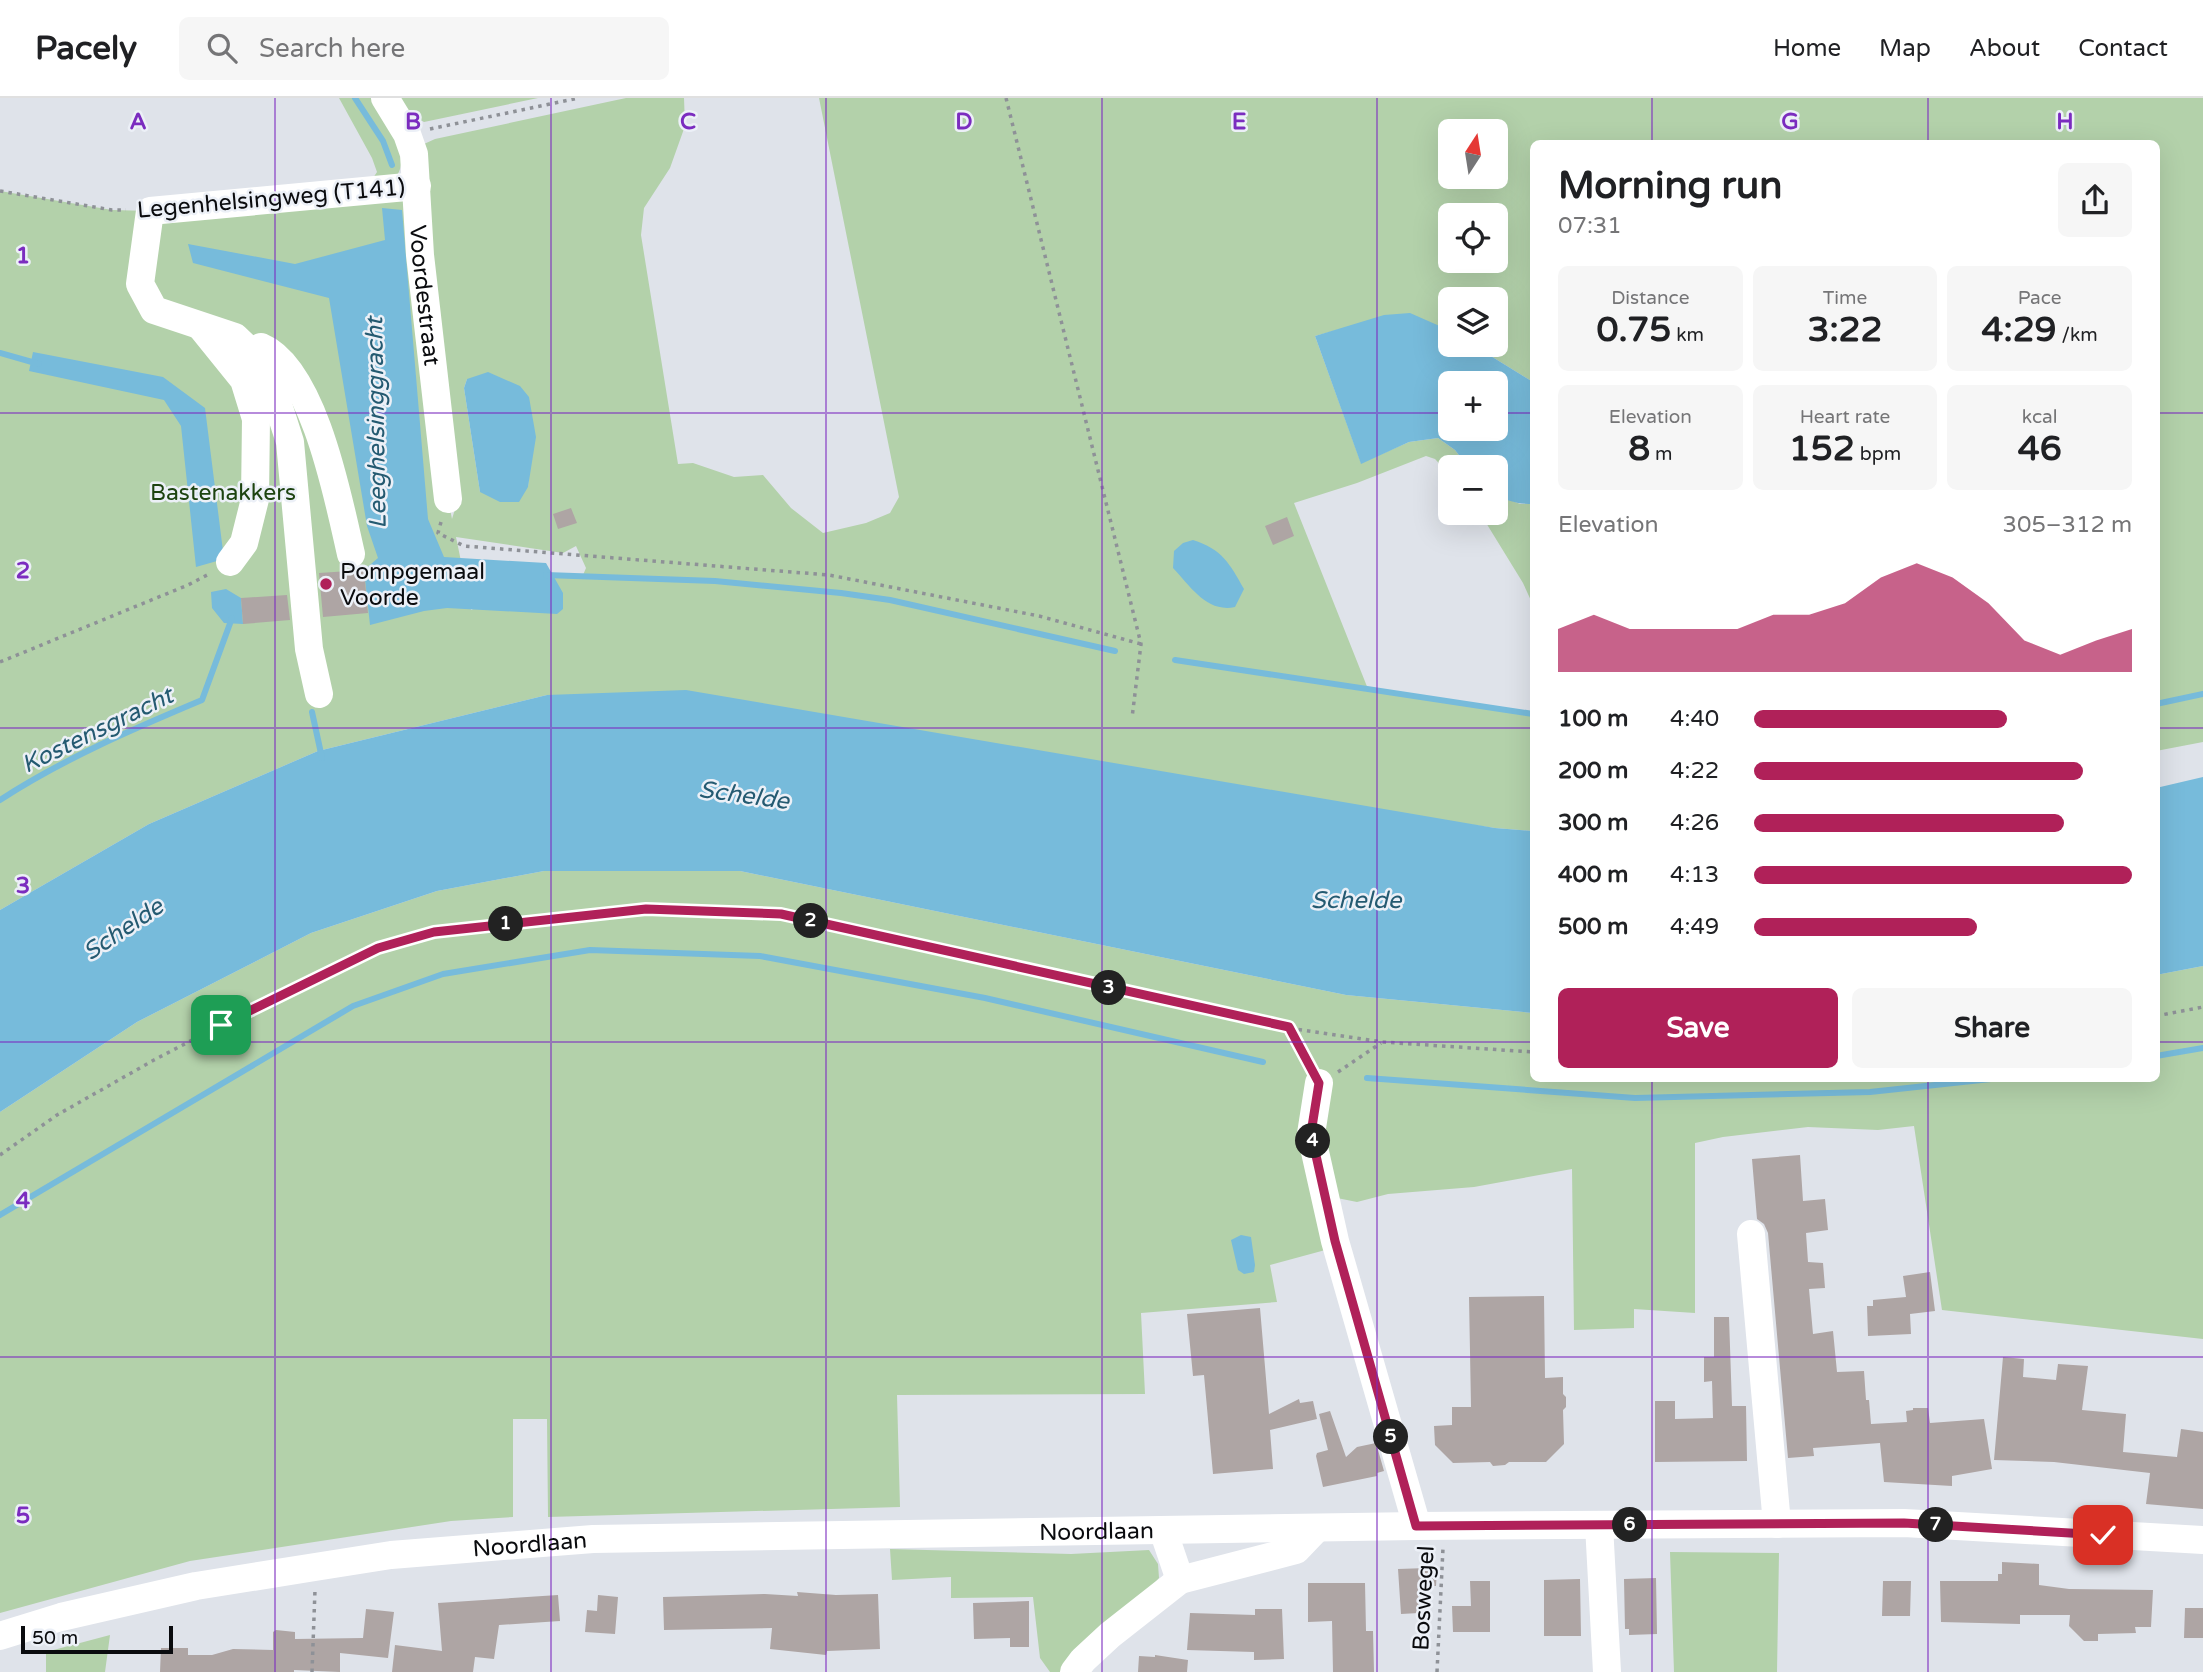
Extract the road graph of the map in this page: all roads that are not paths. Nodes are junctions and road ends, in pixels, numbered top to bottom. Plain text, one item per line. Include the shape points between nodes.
1 (385, 98) edge
2 (417, 186) junction
3 (202, 328) junction
4 (235, 337) junction
5 (447, 499) road end
6 (351, 554) dead end
7 (230, 562) road end
8 (319, 694) dead end
9 (1319, 1083) road end
10 (1751, 1234) dead end
11 (1776, 1524) junction
12 (1600, 1525) junction
13 (1430, 1526) junction
14 (1317, 1528) junction
15 (1163, 1530) junction
16 (2203, 1541) edge
17 (1180, 1580) junction
18 (0, 1636) edge
19 (1074, 1672) edge
20 (1607, 1672) edge

1 - 2 street, Voordestraat via 407,134
2 - 3 street, Legenhelsingweg (T141) via 150,211 140,284 146,298 154,310
2 - 5 street, Voordestraat via 420,255
3 - 4 street
3 - 7 street via 244,380 256,419 254,499 244,543
4 - 6 street via 273,352 297,383 328,457
4 - 8 street via 265,367 290,442 309,649
9 - 13 street via 1311,1133 1335,1241
10 - 11 street
11 - 12 street, Noordlaan
11 - 16 street, Noordlaan via 1904,1523
12 - 13 street, Noordlaan
12 - 20 street
13 - 14 street, Noordlaan
14 - 15 street, Noordlaan
14 - 17 street via 1296,1550
15 - 17 street
15 - 18 street, Noordlaan via 593,1539 391,1555 183,1589
17 - 19 street via 1110,1635

